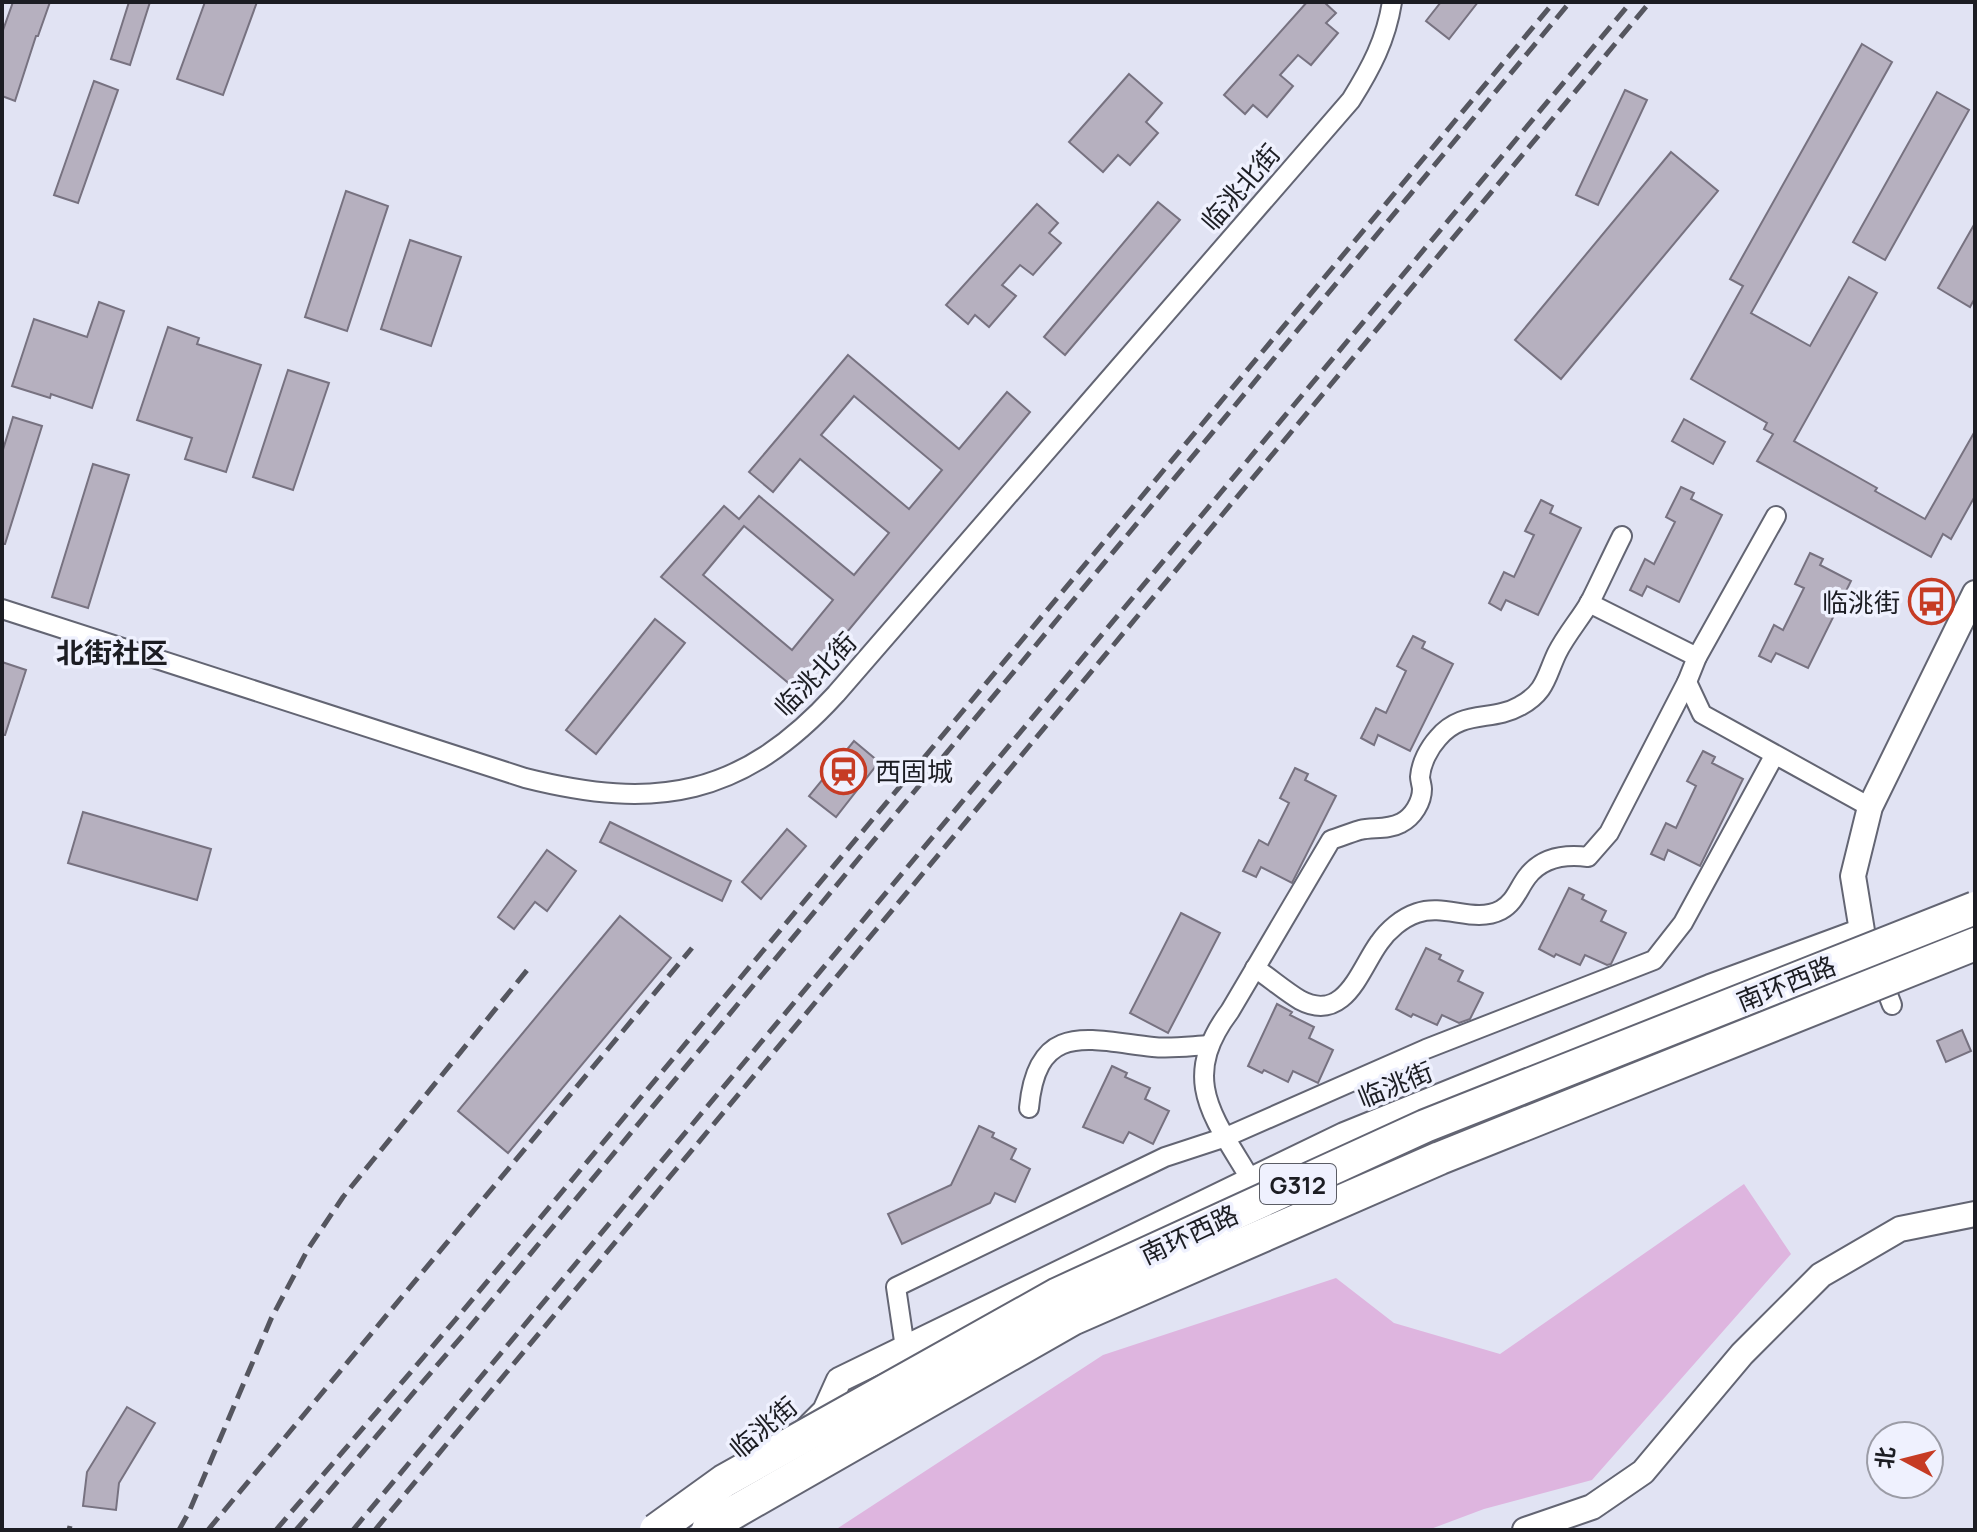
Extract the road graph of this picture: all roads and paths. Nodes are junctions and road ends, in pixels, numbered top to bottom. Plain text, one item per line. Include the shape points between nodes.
1 (1392, 2) edge
2 (1776, 516) dead end
3 (1622, 536) dead end
4 (1975, 593) edge
5 (1589, 603) junction
6 (2, 609) edge
7 (1697, 657) junction
8 (1687, 682) junction
9 (1774, 756) junction
10 (1870, 807) junction
11 (1975, 908) edge
12 (1862, 931) junction
13 (1975, 944) edge
14 (1255, 968) junction
15 (1892, 1005) dead end
16 (1209, 1045) junction
17 (1029, 1108) dead end
18 (1226, 1137) junction
19 (1251, 1180) junction
20 (1975, 1214) edge
21 (905, 1348) junction
22 (656, 1530) edge
23 (672, 1530) edge
24 (708, 1530) edge
25 (1525, 1530) edge

1 - 6 street, 临洮北街 via 1375,62 1351,100 809,724 749,766 679,792 576,791
2 - 7 street
3 - 5 street
4 - 10 street
5 - 7 street
5 - 14 street via 1537,694 1519,707 1456,723 1438,737 1426,756 1413,814 1403,823 1331,840
7 - 8 street
8 - 9 street via 1702,714
8 - 14 street via 1609,833 1588,857 1555,857 1540,865 1512,901 1491,914 1442,909 1418,912 1396,924 1379,942 1353,988 1330,1003 1302,1001
9 - 10 street
9 - 18 street via 1683,923 1654,960 1426,1049
10 - 12 street via 1853,876
11 - 22 highway, 南环西路 / G312, bridge via 1425,1126 1058,1294 724,1481
12 - 15 street
12 - 19 street, 临洮街 via 1373,1123
13 - 24 highway, 南环西路 / G312, bridge via 1440,1158 1072,1319
14 - 16 street
16 - 17 street via 1156,1048 1101,1038 1067,1040 1038,1069
16 - 18 street via 1203,1082 1209,1107
18 - 19 street
18 - 21 street via 1165,1157 896,1287
19 - 21 street, 临洮街
20 - 25 street via 1900,1229 1821,1275 1742,1354 1643,1472 1592,1507
21 - 23 street, 临洮街 via 839,1380 825,1411 783,1452

